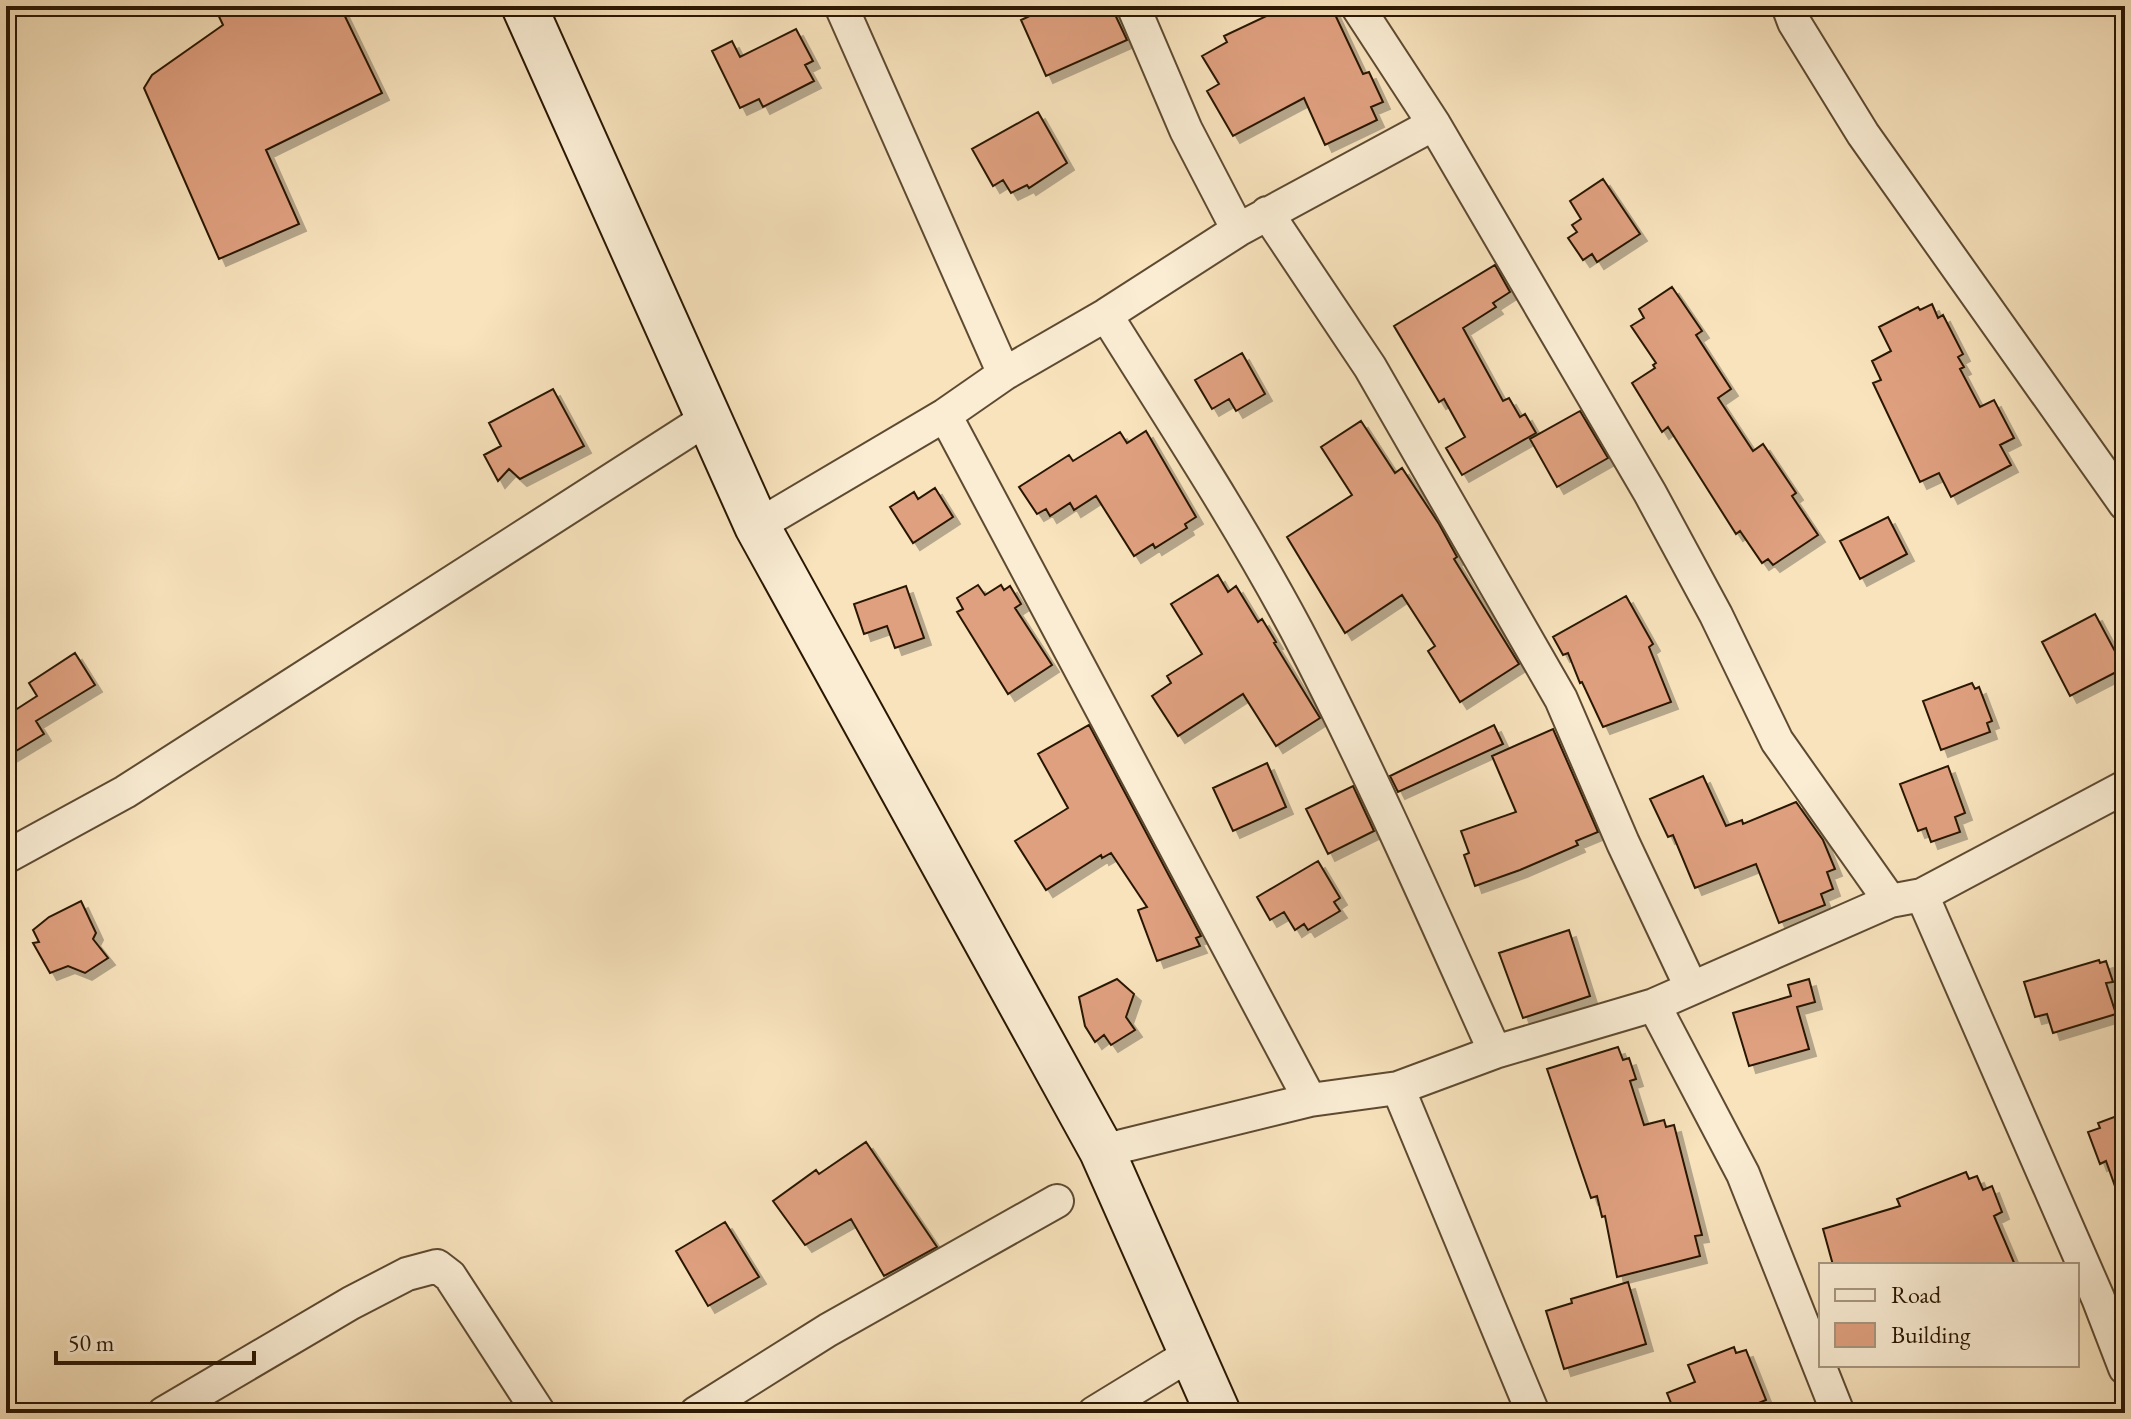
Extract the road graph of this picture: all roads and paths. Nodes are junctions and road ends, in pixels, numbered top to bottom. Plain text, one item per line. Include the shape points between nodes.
1 (524, 6) edge
2 (841, 6) edge
3 (1133, 6) edge
4 (1357, 6) edge
5 (1786, 11) edge
6 (1434, 124) junction
7 (1267, 213) junction
8 (1238, 230) junction
9 (1106, 315) junction
10 (1004, 374) junction
11 (945, 415) junction
12 (708, 418) junction
13 (2125, 504) edge
14 (757, 526) junction
15 (2125, 787) edge
16 (6, 857) edge
17 (1922, 895) junction
18 (1890, 901) junction
19 (1691, 987) junction
20 (1654, 1005) junction
21 (1495, 1052) junction
22 (1398, 1088) junction
23 (1310, 1100) junction
24 (1102, 1151) junction
25 (1057, 1201) dead end
26 (1192, 1353) junction
27 (1819, 1365) edge
28 (1820, 1367) edge
29 (2125, 1368) edge
30 (164, 1413) edge
31 (539, 1413) edge
32 (696, 1413) edge
33 (1094, 1413) edge
34 (1218, 1413) edge
35 (1533, 1413) edge
36 (1838, 1413) edge

1 - 12 street
2 - 10 street
3 - 8 street via 1186,130
4 - 6 street
5 - 13 street via 1863,134
6 - 7 street
6 - 18 street via 1650,493 1777,741
7 - 8 street
7 - 19 street via 1370,367 1561,699
8 - 9 street
9 - 10 street
9 - 21 street via 1295,628 1360,753
10 - 11 street
11 - 14 street
11 - 23 street
12 - 14 street
12 - 16 street via 125,792
14 - 24 street
15 - 17 street
17 - 18 street
17 - 29 street
18 - 19 street
19 - 20 street
20 - 21 street
20 - 27 street via 1743,1174
21 - 22 street
22 - 23 street
22 - 35 street
23 - 24 street
24 - 26 street
25 - 32 street via 828,1330
26 - 33 street
26 - 34 street
28 - 36 street
30 - 31 street via 351,1303 407,1274 437,1266 450,1276

